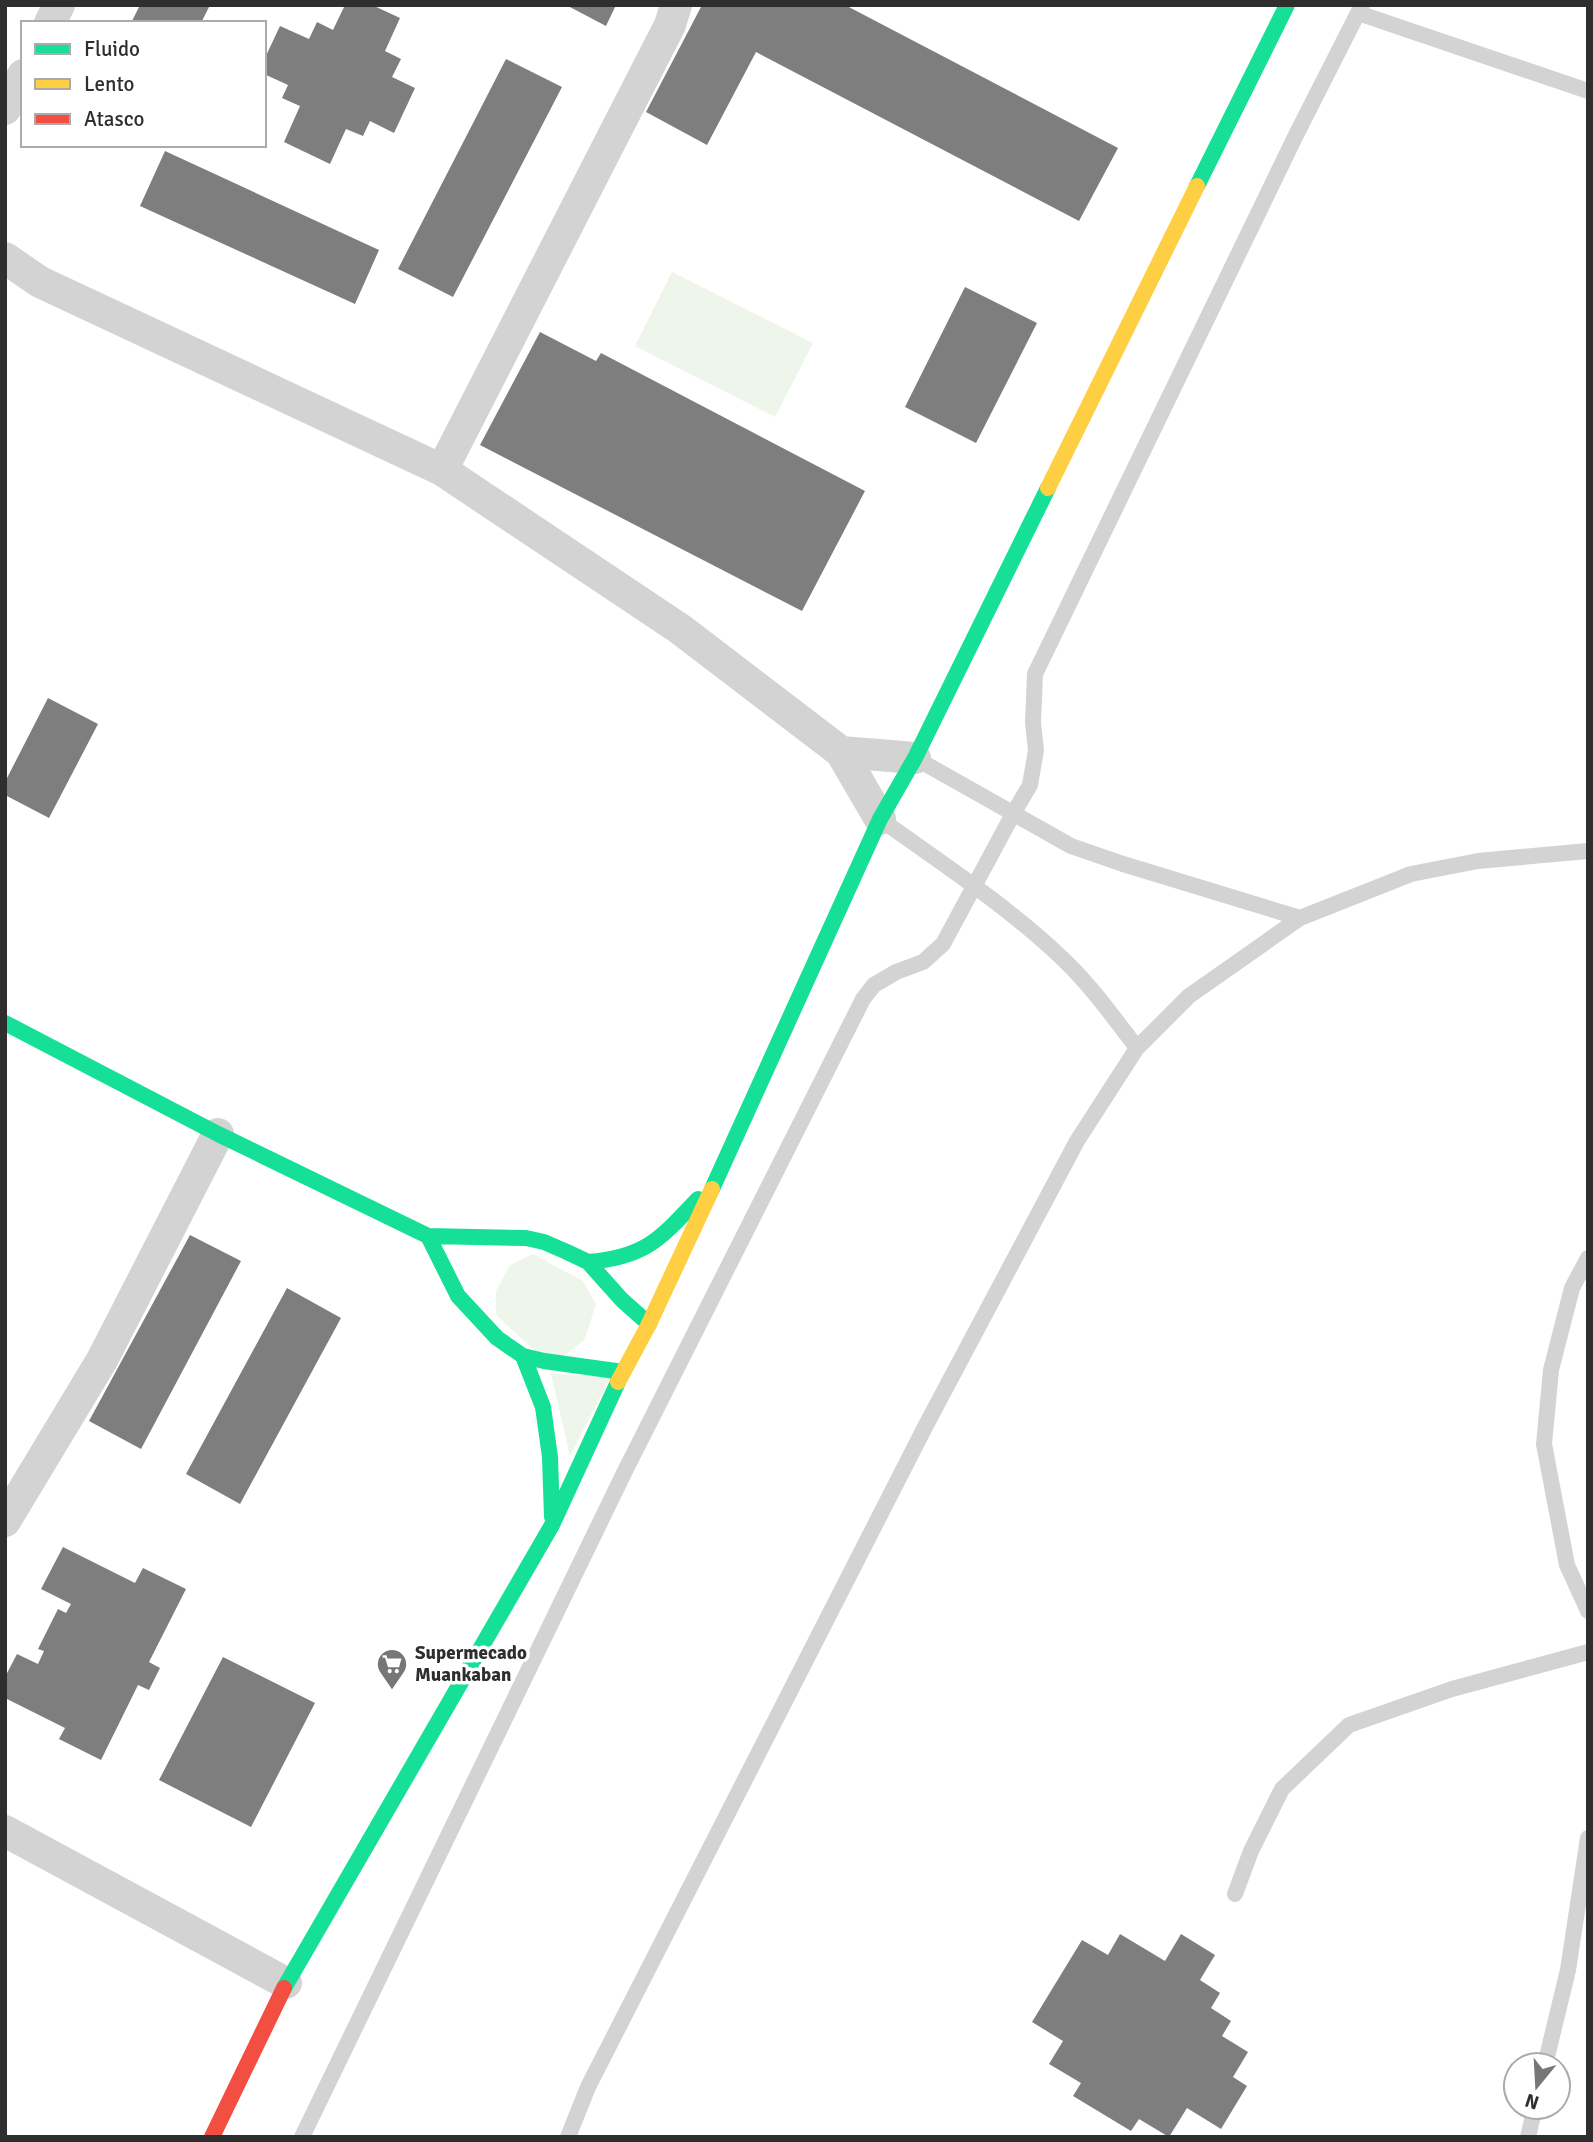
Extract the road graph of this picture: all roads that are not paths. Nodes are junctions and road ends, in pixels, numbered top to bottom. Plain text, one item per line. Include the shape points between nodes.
1 (60, 5) edge
2 (676, 5) edge
3 (1287, 5) edge
4 (1360, 9) edge
5 (51, 21) edge
6 (21, 79) edge
7 (1588, 91) edge
8 (5, 109) edge
9 (5, 258) edge
10 (442, 470) junction
11 (841, 752) junction
12 (915, 758) junction
13 (1013, 814) junction
14 (880, 819) junction
15 (1588, 851) edge
16 (975, 886) junction
17 (1300, 918) junction
18 (5, 1023) edge
19 (1137, 1048) junction
20 (218, 1134) junction
21 (715, 1179) junction
22 (428, 1236) junction
23 (1588, 1258) edge
24 (588, 1262) junction
25 (649, 1324) junction
26 (523, 1356) junction
27 (623, 1372) junction
28 (5, 1521) edge
29 (552, 1525) junction
30 (1588, 1611) edge
31 (1588, 1652) edge
32 (5, 1831) edge
33 (1588, 1838) edge
34 (1235, 1894) dead end
35 (286, 1983) junction
36 (1548, 2051) edge
37 (212, 2137) edge
38 (302, 2137) edge
39 (568, 2137) edge

1 - 5 street
2 - 10 street via 670,25
3 - 12 street
4 - 7 lane
4 - 13 lane via 1035,674 1036,750 1030,785
6 - 8 street
9 - 10 street via 40,282
10 - 11 street via 680,629
11 - 12 street
11 - 14 street
12 - 13 lane
12 - 14 street
13 - 16 lane
13 - 17 lane via 1071,846
14 - 16 lane
14 - 21 street
15 - 17 lane via 1478,861 1411,874
16 - 19 lane via 1064,960
16 - 38 lane via 943,944 923,962 874,985 863,999 624,1473
17 - 19 lane via 1189,996
18 - 20 street
19 - 39 lane via 1077,1141 925,1427 588,2087
20 - 22 street
20 - 28 street via 102,1360
21 - 24 street via 667,1233 622,1258
21 - 25 street
22 - 24 street via 526,1238
22 - 26 street via 458,1296 497,1338
23 - 30 lane via 1572,1288 1551,1370 1544,1444 1567,1564
24 - 25 street
25 - 27 street
26 - 27 street
26 - 29 street via 543,1407
27 - 29 street
29 - 35 street
31 - 34 lane via 1452,1689 1349,1725 1282,1788
32 - 35 street
33 - 36 lane via 1568,1970
35 - 37 street

